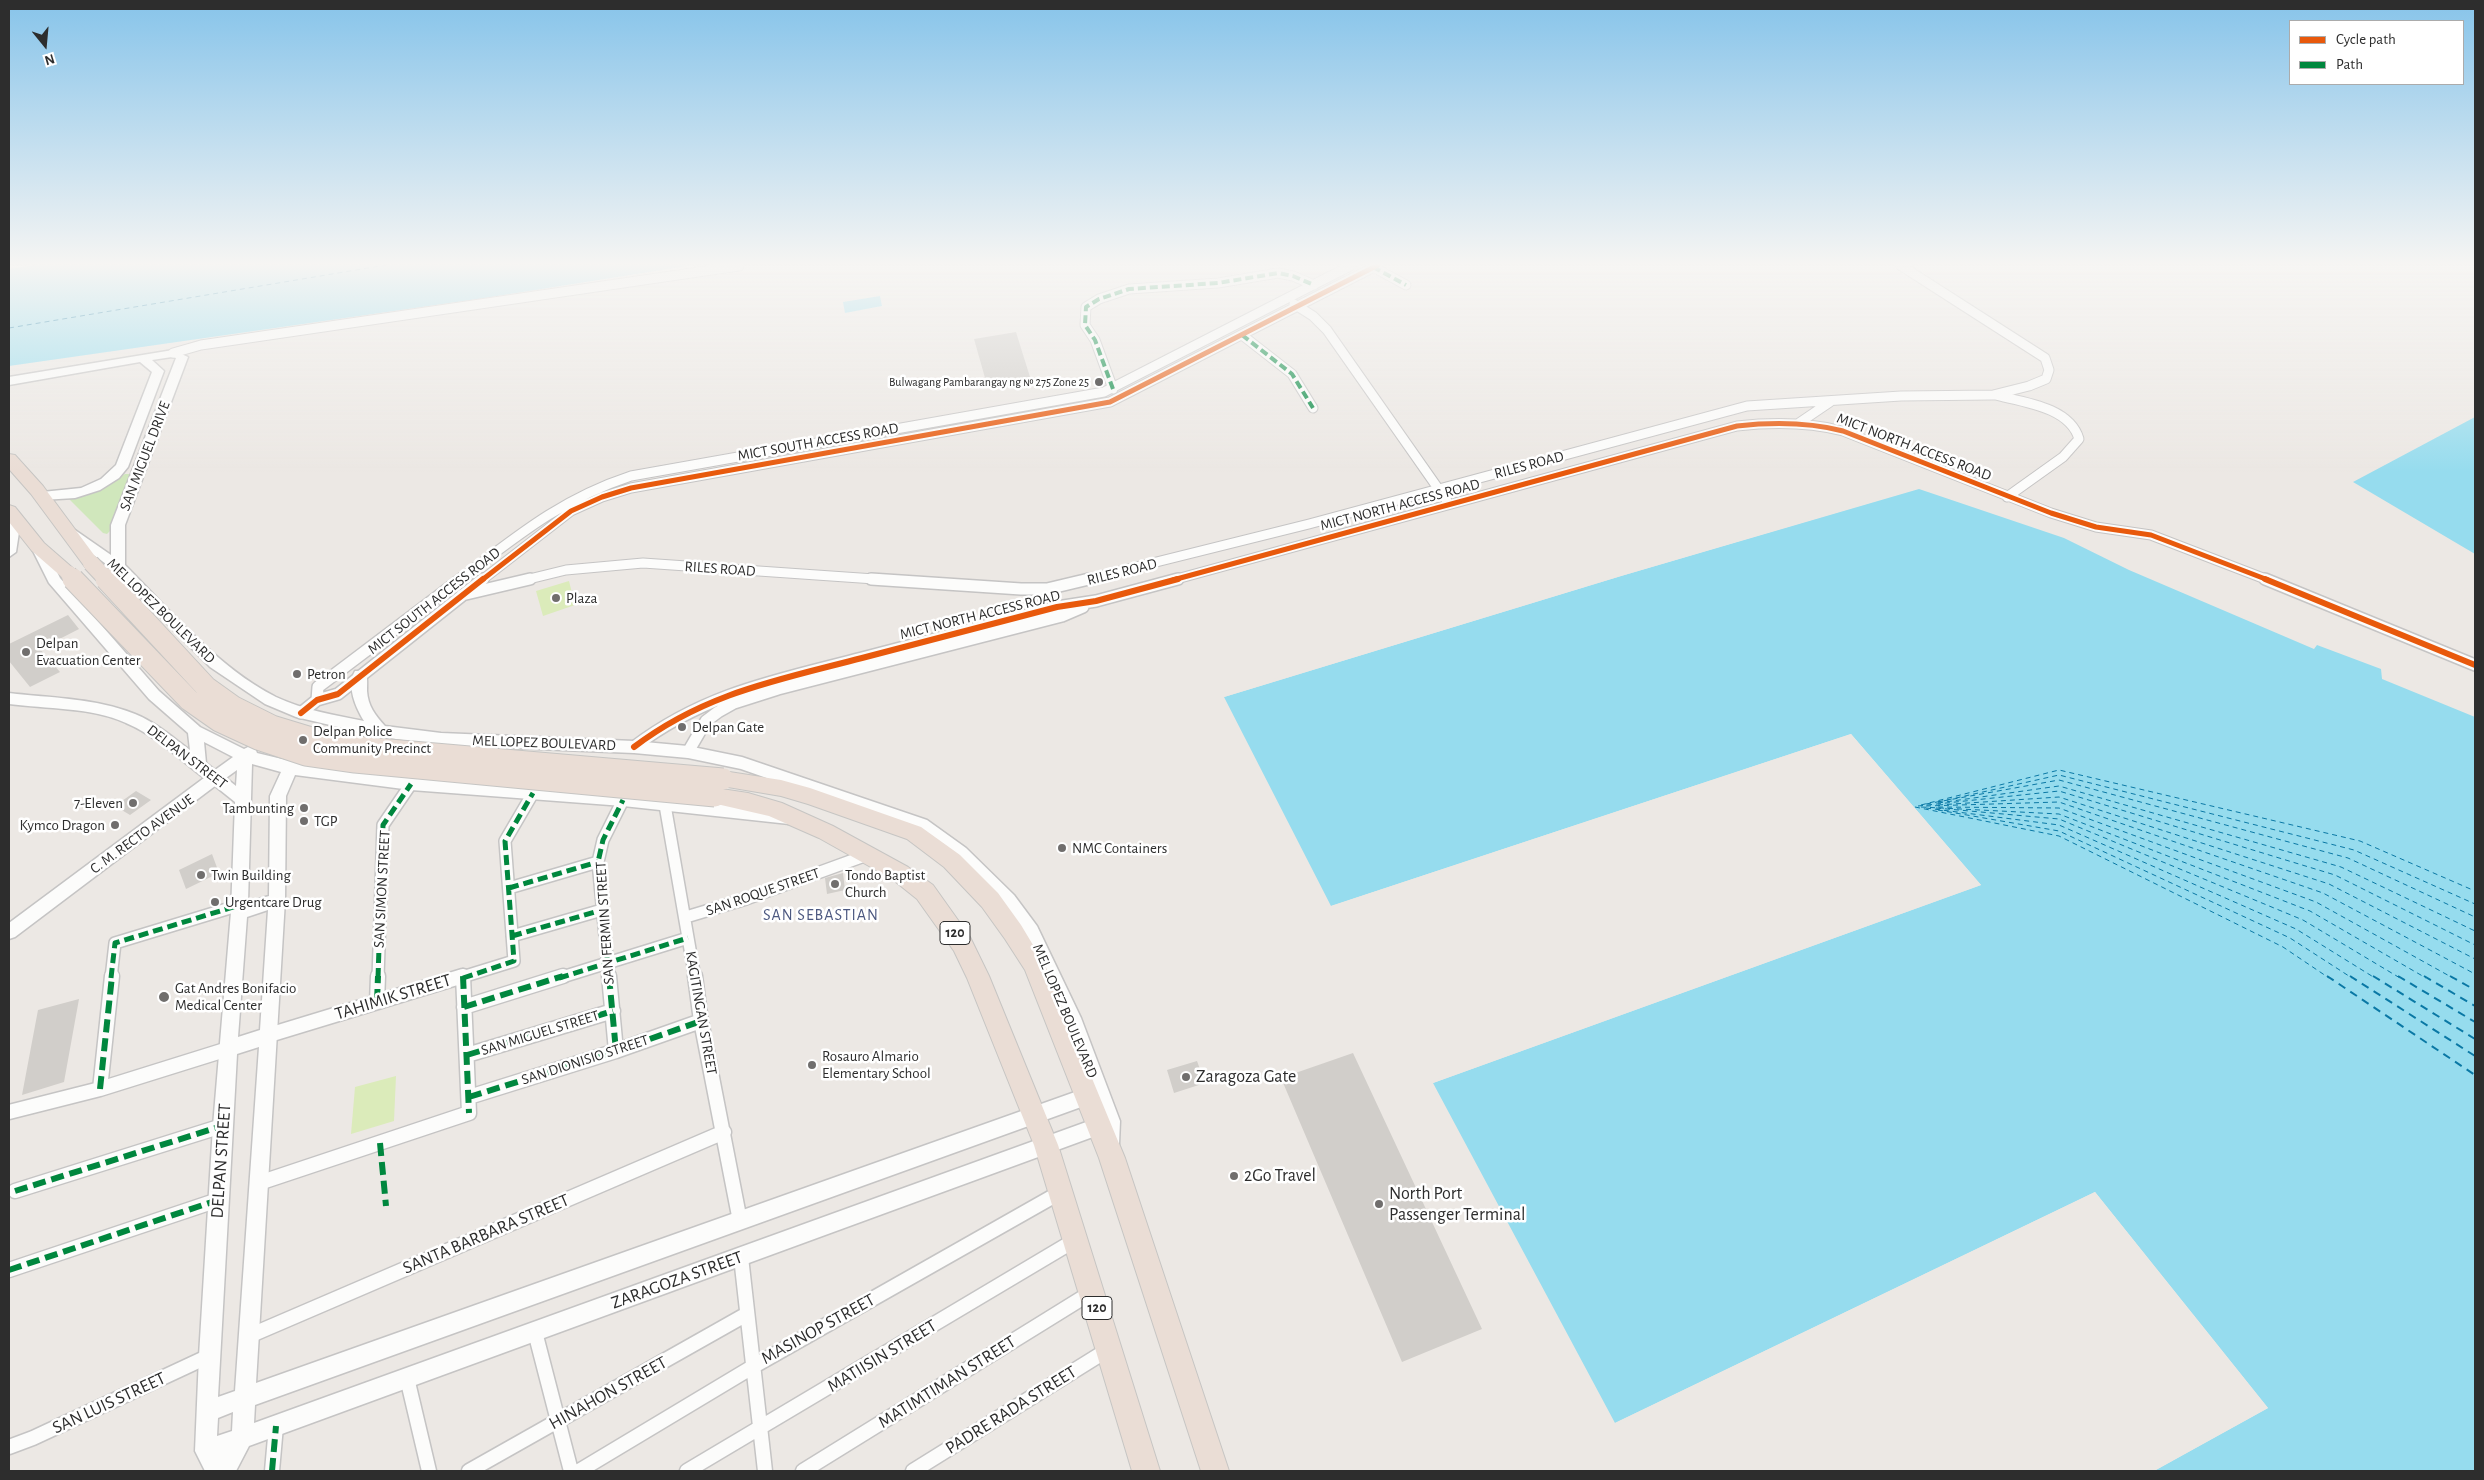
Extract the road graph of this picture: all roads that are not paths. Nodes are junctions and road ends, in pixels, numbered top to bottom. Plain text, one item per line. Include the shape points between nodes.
1 (275, 334) edge
2 (1091, 334) edge
3 (1219, 334) edge
4 (1331, 334) edge
5 (2008, 334) edge
6 (1242, 335) joint
7 (173, 353) junction
8 (142, 358) junction
9 (158, 371) junction
10 (9, 381) edge
11 (1113, 389) junction
12 (1993, 395) junction
13 (1834, 400) junction
14 (1768, 404) junction
15 (1313, 408) dead end
16 (162, 412) junction
17 (142, 415) junction
18 (1778, 422) junction
19 (1799, 423) junction
20 (9, 459) edge
21 (1439, 489) junction
22 (40, 493) junction
23 (2007, 498) junction
24 (1449, 504) junction
25 (11, 515) edge
26 (542, 517) junction
27 (556, 523) junction
28 (70, 533) junction
29 (38, 547) junction
30 (9, 552) edge
31 (118, 566) junction
32 (462, 595) junction
33 (1096, 601) junction
34 (2475, 665) edge
35 (360, 675) junction
36 (9, 699) edge
37 (317, 700) junction
38 (300, 713) junction
39 (195, 731) junction
40 (384, 732) junction
41 (274, 734) joint
42 (634, 747) junction
43 (688, 752) junction
44 (245, 756) junction
45 (199, 766) junction
46 (290, 768) junction
47 (357, 777) junction
48 (217, 778) junction
49 (411, 784) junction
50 (719, 788) junction
51 (533, 793) junction
52 (623, 800) junction
53 (245, 801) junction
54 (665, 805) junction
55 (795, 819) junction
56 (868, 855) junction
57 (598, 862) junction
58 (508, 888) junction
59 (278, 900) junction
60 (240, 908) junction
61 (602, 910) junction
62 (686, 917) junction
63 (9, 932) edge
64 (512, 936) junction
65 (688, 938) junction
66 (608, 964) junction
67 (463, 976) junction
68 (377, 1002) junction
69 (464, 1007) junction
70 (613, 1011) junction
71 (701, 1021) junction
72 (268, 1036) junction
73 (228, 1048) junction
74 (616, 1051) junction
75 (467, 1055) junction
76 (100, 1088) junction
77 (1093, 1094) junction
78 (469, 1096) junction
79 (9, 1112) edge
80 (1034, 1116) junction
81 (1105, 1123) junction
82 (222, 1126) junction
83 (724, 1132) junction
84 (1046, 1145) junction
85 (259, 1183) junction
86 (15, 1190) dead end
87 (1061, 1192) junction
88 (218, 1200) junction
89 (740, 1221) junction
90 (1077, 1239) junction
91 (741, 1257) junction
92 (9, 1270) edge
93 (1092, 1292) junction
94 (747, 1314) junction
95 (535, 1332) junction
96 (249, 1336) junction
97 (1109, 1348) junction
98 (209, 1356) junction
99 (754, 1366) junction
100 (407, 1378) junction
101 (245, 1398) junction
102 (208, 1412) junction
103 (558, 1421) junction
104 (276, 1426) junction
105 (760, 1428) junction
106 (242, 1438) junction
107 (9, 1447) edge
108 (206, 1452) junction
109 (1138, 1468) edge
110 (917, 1470) edge
111 (217, 1471) edge
112 (225, 1471) edge
113 (272, 1471) edge
114 (429, 1471) edge
115 (469, 1471) edge
116 (570, 1471) edge
117 (579, 1471) edge
118 (687, 1471) edge
119 (765, 1471) edge
120 (803, 1471) edge
121 (1215, 1471) edge

1 - 7 street via 201,345
2 - 11 street
3 - 11 street, MICT SOUTH ACCESS ROAD
4 - 21 street
5 - 12 street via 2045,358 2049,370 2046,379
6 - 15 street via 1292,374
6 - 27 street, MICT SOUTH ACCESS ROAD via 1110,402 631,488 572,511
7 - 8 street
7 - 9 street, SAN MIGUEL DRIVE
7 - 16 street, SAN MIGUEL DRIVE via 182,357
8 - 9 street
8 - 10 street
9 - 17 street, SAN MIGUEL DRIVE
11 - 26 street, MICT SOUTH ACCESS ROAD via 631,476 574,496
12 - 13 street, RILES ROAD
12 - 23 street via 2042,408 2071,420 2079,431 2079,439 2063,457
13 - 14 street, RILES ROAD
13 - 19 street
14 - 18 street
14 - 21 street, RILES ROAD via 1713,414
16 - 17 street
16 - 31 street, SAN MIGUEL DRIVE via 118,525
17 - 22 street, SAN MIGUEL DRIVE via 122,467 112,477 77,493 58,496
18 - 19 street, MICT NORTH ACCESS ROAD
18 - 24 street, MICT NORTH ACCESS ROAD via 1737,426
19 - 23 street, MICT NORTH ACCESS ROAD via 1823,425 1866,438
20 - 22 highway, MEL LOPEZ BOULEVARD / 120
21 - 24 street
21 - 32 street, RILES ROAD via 1047,589 643,564 566,570
22 - 28 highway, MEL LOPEZ BOULEVARD / 120
23 - 34 street, MICT NORTH ACCESS ROAD via 2096,527 2151,535 2177,544
24 - 33 street, MICT NORTH ACCESS ROAD
25 - 29 highway, MEL LOPEZ BOULEVARD / 120
25 - 30 street
26 - 27 street
26 - 37 street, MICT SOUTH ACCESS ROAD via 318,686
27 - 32 street, MICT SOUTH ACCESS ROAD
28 - 31 street, MEL LOPEZ BOULEVARD / 120
28 - 50 highway, MEL LOPEZ BOULEVARD / 120, bridge via 91,563 206,687 234,707 272,726 318,740 366,748
29 - 39 street, MEL LOPEZ BOULEVARD / 120 via 54,580 67,596 154,695
29 - 50 highway, MEL LOPEZ BOULEVARD / 120, bridge via 69,574 189,700 218,721 258,740 306,755 355,762
31 - 38 street, MEL LOPEZ BOULEVARD / 120 via 215,663 270,700
32 - 35 street, MICT SOUTH ACCESS ROAD
33 - 42 street, MICT NORTH ACCESS ROAD via 1057,607 767,683 698,706 651,732
33 - 43 street, MICT NORTH ACCESS ROAD via 1062,616 734,703 706,721
35 - 37 street, MICT SOUTH ACCESS ROAD via 338,694
35 - 40 street via 360,697 367,717
36 - 45 street, DELPAN STREET via 100,709 130,718 153,730
37 - 38 street, MICT SOUTH ACCESS ROAD
38 - 40 street, MEL LOPEZ BOULEVARD / 120
38 - 41 street, MICT SOUTH ACCESS ROAD
39 - 44 street, MEL LOPEZ BOULEVARD / 120
39 - 45 street
40 - 42 street, MEL LOPEZ BOULEVARD / 120 via 441,739
40 - 47 street
41 - 44 street, C. M. RECTO AVENUE
42 - 43 street, MEL LOPEZ BOULEVARD / 120
43 - 77 street, MEL LOPEZ BOULEVARD / 120 via 742,763 921,825 960,853 1008,900 1031,931 1072,1018
44 - 46 street, MEL LOPEZ BOULEVARD / 120
44 - 48 street, C. M. RECTO AVENUE
44 - 53 street, DELPAN STREET
45 - 48 street, DELPAN STREET
46 - 47 street, MEL LOPEZ BOULEVARD / 120
46 - 59 street via 278,796
47 - 49 street, MEL LOPEZ BOULEVARD / 120
48 - 53 street, DELPAN STREET
48 - 63 street, C. M. RECTO AVENUE
49 - 51 street, MEL LOPEZ BOULEVARD / 120
49 - 68 street, SAN SIMON STREET via 383,825
50 - 55 highway, MEL LOPEZ BOULEVARD / 120
50 - 77 highway, MEL LOPEZ BOULEVARD / 120 via 781,788 810,796 914,833 952,861 990,900 1034,965
51 - 52 street, MEL LOPEZ BOULEVARD / 120
51 - 58 street via 505,841
52 - 54 street, MEL LOPEZ BOULEVARD / 120
52 - 57 street, SAN FERMIN STREET via 603,840
53 - 60 street, DELPAN STREET
54 - 55 street, MEL LOPEZ BOULEVARD / 120
54 - 62 street, KAGITINGAN STREET
55 - 56 highway, MEL LOPEZ BOULEVARD / 120
56 - 62 street, SAN ROQUE STREET
56 - 80 highway, MEL LOPEZ BOULEVARD / 120 via 925,892 962,944
57 - 58 street
57 - 61 street, SAN FERMIN STREET
58 - 64 street
59 - 60 street
59 - 72 street
60 - 73 street, DELPAN STREET
60 - 76 street via 115,943
61 - 64 street
61 - 66 street, SAN FERMIN STREET
62 - 65 street, KAGITINGAN STREET
64 - 67 street via 514,961
65 - 66 street
65 - 71 street, KAGITINGAN STREET
66 - 69 street
66 - 70 street, SAN FERMIN STREET
67 - 68 street, TAHIMIK STREET
67 - 69 street, TAHIMIK STREET
68 - 72 street, TAHIMIK STREET
69 - 75 street, TAHIMIK STREET
70 - 74 street, SAN FERMIN STREET
70 - 75 street, SAN MIGUEL STREET
71 - 74 street, SAN DIONISIO STREET
71 - 83 street, KAGITINGAN STREET
72 - 73 street, TAHIMIK STREET
72 - 85 street
73 - 76 street, TAHIMIK STREET
73 - 82 street, DELPAN STREET
74 - 78 street, SAN DIONISIO STREET
75 - 78 street, TAHIMIK STREET
76 - 79 street, TAHIMIK STREET
77 - 80 street
77 - 81 highway, MEL LOPEZ BOULEVARD / 120
78 - 85 street, TAHIMIK STREET via 469,1113
80 - 84 highway, MEL LOPEZ BOULEVARD / 120
80 - 89 street
81 - 84 street, ZARAGOZA STREET
81 - 121 highway, MEL LOPEZ BOULEVARD / 120 via 1109,1152
82 - 86 street
82 - 88 street, DELPAN STREET
83 - 89 street, KAGITINGAN STREET
83 - 96 street, SANTA BARBARA STREET
84 - 87 highway, MEL LOPEZ BOULEVARD / 120
84 - 91 street, ZARAGOZA STREET
85 - 96 street
87 - 90 highway, MEL LOPEZ BOULEVARD / 120
87 - 99 street, MASINOP STREET
88 - 92 street
88 - 98 street, DELPAN STREET
89 - 101 street
90 - 93 highway, MEL LOPEZ BOULEVARD / 120
90 - 105 street, MATIISIN STREET
91 - 94 street
91 - 95 street, ZARAGOZA STREET
93 - 97 highway, MEL LOPEZ BOULEVARD / 120
93 - 120 street, MATIMTIMAN STREET
94 - 99 street
94 - 103 street, HINAHON STREET
95 - 100 street, ZARAGOZA STREET
95 - 103 street
96 - 101 street
97 - 109 highway, MEL LOPEZ BOULEVARD / 120
97 - 110 street, PADRE RADA STREET
98 - 102 street, DELPAN STREET
98 - 107 street, SAN LUIS STREET
99 - 105 street
99 - 117 street, MASINOP STREET
100 - 104 street, ZARAGOZA STREET
100 - 114 street
101 - 102 street
101 - 106 street
102 - 108 street
103 - 115 street, HINAHON STREET
103 - 116 street
104 - 106 street, ZARAGOZA STREET
104 - 113 street
105 - 118 street, MATIISIN STREET
105 - 119 street
106 - 108 street, ZARAGOZA STREET
106 - 112 street
108 - 111 street

